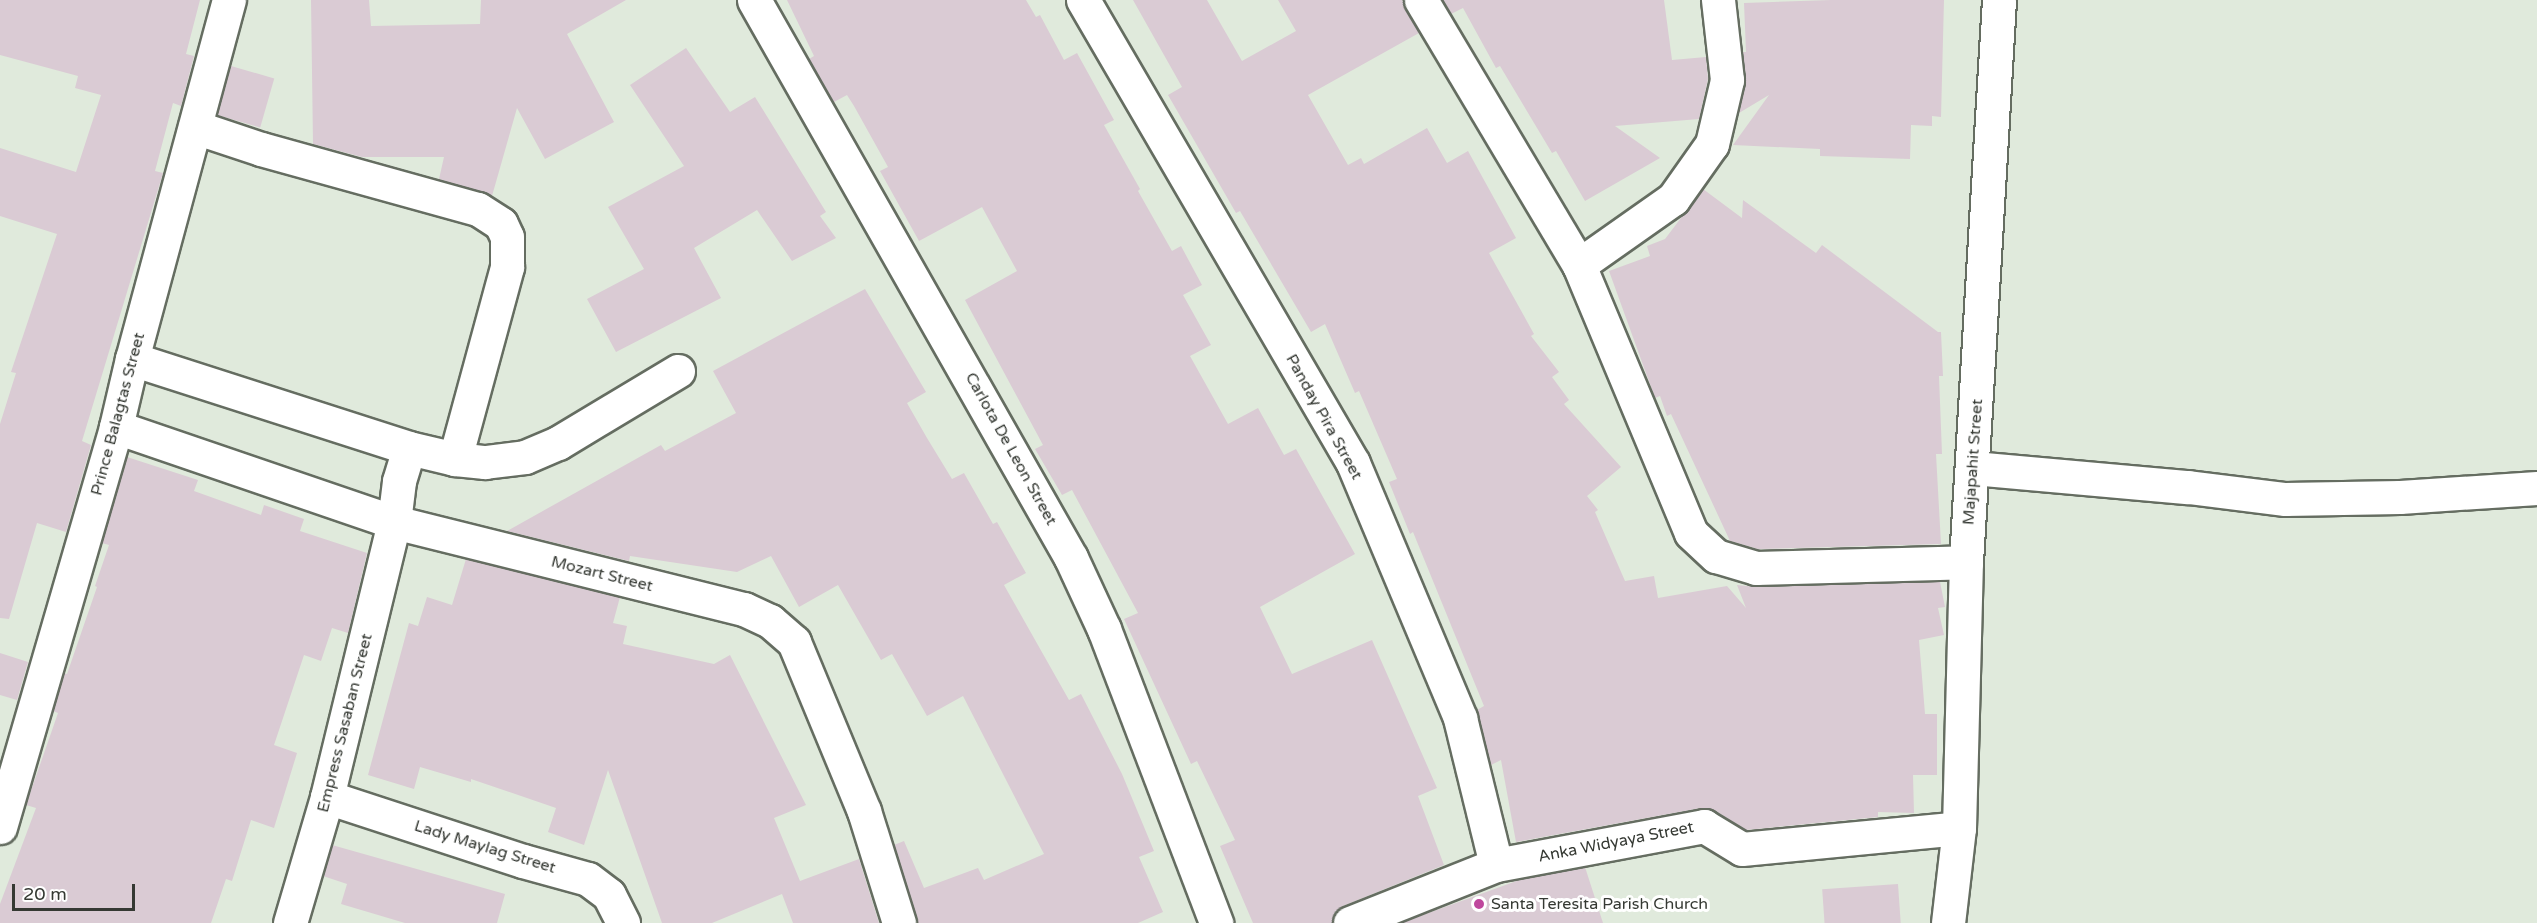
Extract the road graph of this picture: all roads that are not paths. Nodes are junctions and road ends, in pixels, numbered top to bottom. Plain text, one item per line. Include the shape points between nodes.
1 (229, 0) edge
2 (754, 0) edge
3 (1083, 0) edge
4 (1421, 0) edge
5 (1718, 0) edge
6 (1999, 0) edge
7 (195, 127) junction
8 (1579, 265) junction
9 (132, 359) junction
10 (678, 371) dead end
11 (116, 427) junction
12 (409, 448) junction
13 (455, 459) junction
14 (1973, 468) junction
15 (2537, 488) edge
16 (394, 522) junction
17 (1966, 562) junction
18 (327, 797) junction
19 (0, 826) edge
20 (1959, 828) junction
21 (1496, 865) junction
22 (290, 923) edge
23 (623, 923) edge
24 (899, 923) edge
25 (1216, 923) edge
26 (1350, 923) edge
27 (1948, 923) edge

1 - 7 street, Prince Balagtas Street
2 - 25 street, Carlota De Leon Street via 1071,558 1104,629
3 - 21 street, Panday Pira Street via 1353,463 1460,718
4 - 8 street
5 - 8 street via 1727,80 1712,144 1673,199
6 - 14 street, Majapahit Street
7 - 9 street, Prince Balagtas Street
7 - 13 street via 478,208 501,224 507,237 507,267
8 - 17 street via 1691,533 1716,555 1756,568
9 - 11 street, Prince Balagtas Street
9 - 12 street
10 - 13 street via 540,451 496,461
11 - 16 street, Mozart Street
11 - 19 street, Prince Balagtas Street
12 - 13 street
12 - 16 street, Empress Sasaban Street via 399,481
14 - 15 street via 2285,499 2400,497
14 - 17 street, Majapahit Street
16 - 18 street, Empress Sasaban Street
16 - 24 street, Mozart Street via 744,609 770,621 794,642 864,812
17 - 20 street, Majapahit Street
18 - 22 street, Empress Sasaban Street
18 - 23 street, Lady Maylag Street via 588,879 609,895
20 - 21 street, Anka Widyaya Street via 1742,849 1704,826
20 - 27 street, Majapahit Street
21 - 26 street, Anka Widyaya Street

